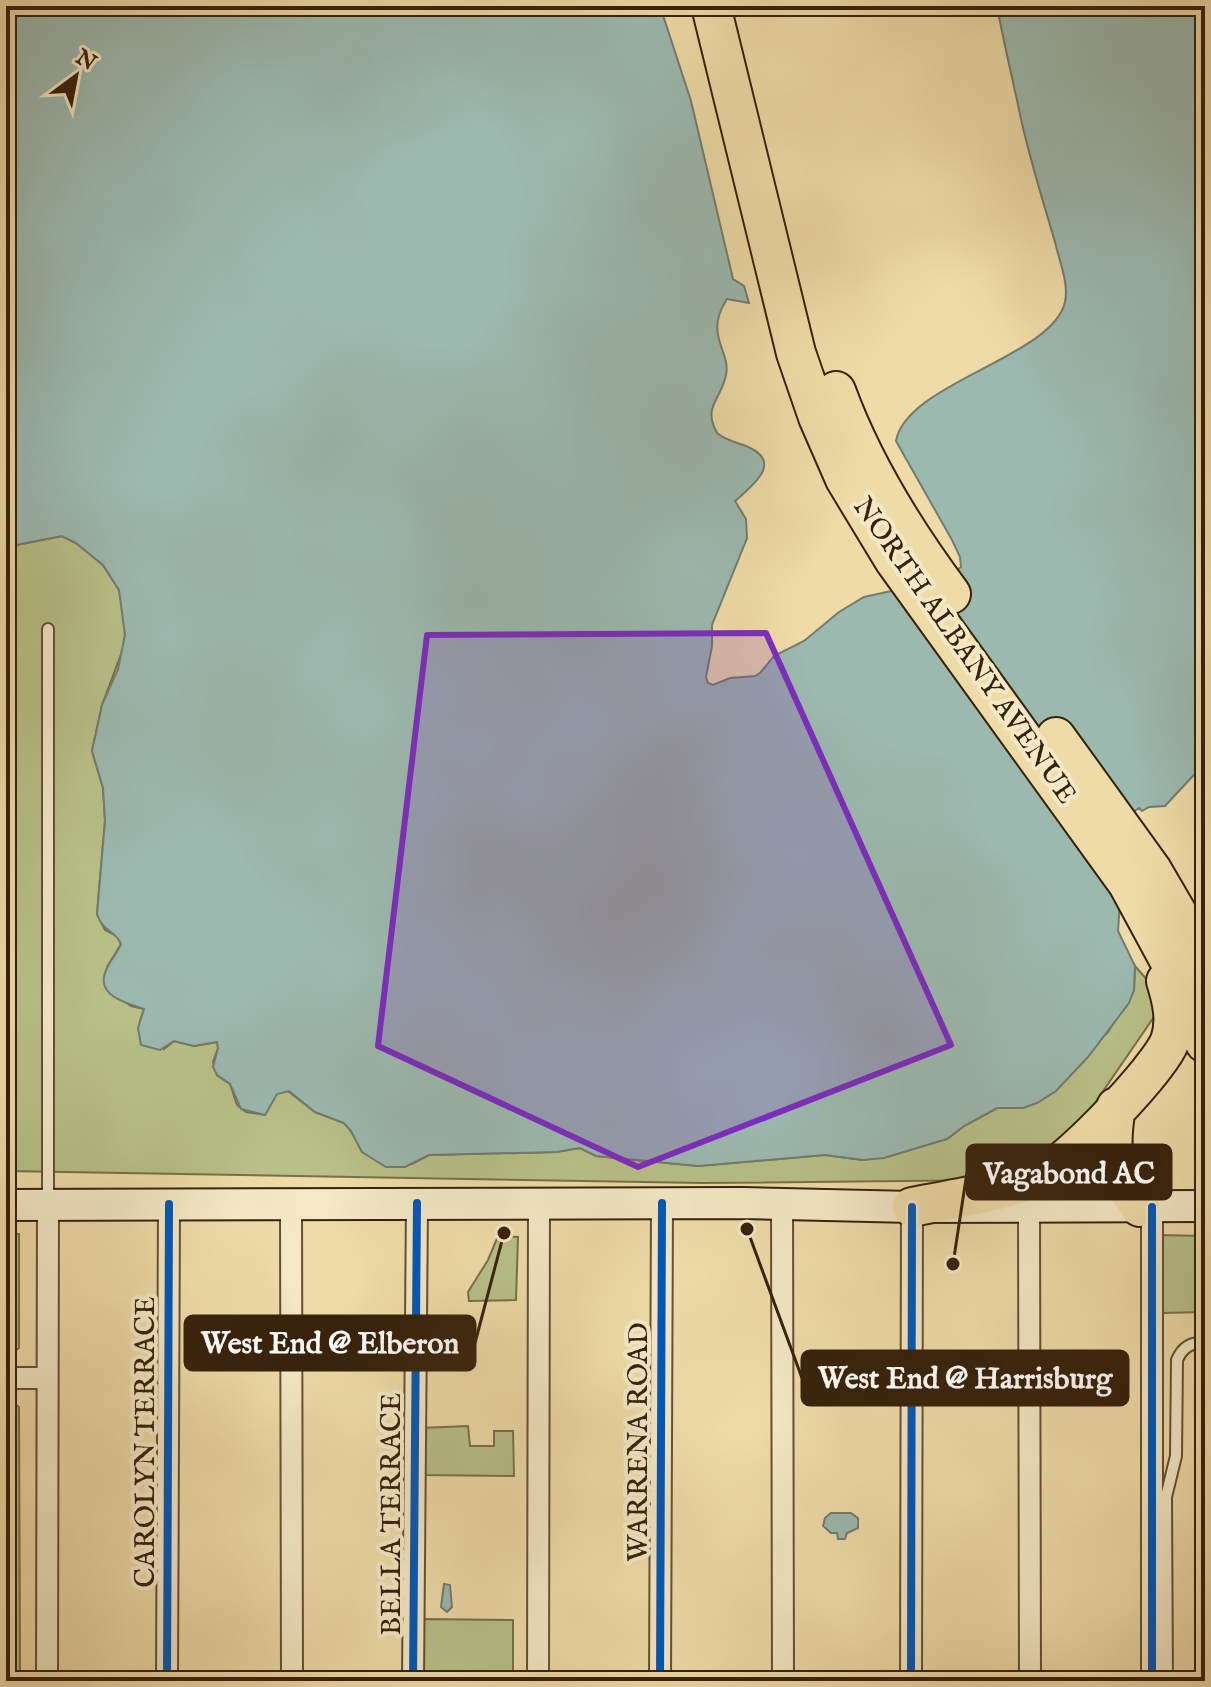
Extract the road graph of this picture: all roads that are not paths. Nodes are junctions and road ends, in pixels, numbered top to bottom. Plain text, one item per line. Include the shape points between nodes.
1 (711, 6) edge
2 (737, 6) edge
3 (904, 552) junction
4 (48, 629) dead end
5 (1140, 877) junction
6 (1147, 917) junction
7 (1205, 961) edge
8 (1205, 1043) edge
9 (1116, 1107) junction
10 (291, 1203) junction
11 (417, 1203) junction
12 (539, 1203) junction
13 (662, 1203) junction
14 (169, 1204) junction
15 (782, 1204) junction
16 (6, 1205) edge
17 (48, 1205) junction
18 (1205, 1206) edge
19 (912, 1207) junction
20 (1029, 1207) junction
21 (1146, 1207) junction
22 (1205, 1344) edge
23 (6, 1378) edge
24 (47, 1378) junction
25 (1205, 1542) edge
26 (1204, 1556) edge
27 (47, 1681) edge
28 (167, 1681) edge
29 (292, 1681) edge
30 (413, 1681) edge
31 (538, 1681) edge
32 (660, 1681) edge
33 (783, 1681) edge
34 (911, 1681) edge
35 (1030, 1681) edge
36 (1152, 1681) edge
37 (1167, 1681) edge
38 (1202, 1681) edge

1 - 3 highway, NORTH ALBANY AVENUE via 806,386 845,479
2 - 3 highway, NORTH ALBANY AVENUE via 825,362
3 - 5 highway, NORTH ALBANY AVENUE
4 - 17 lane
5 - 6 highway, NORTH ALBANY AVENUE
5 - 7 highway, NORTH ALBANY AVENUE
6 - 8 highway, NORTH ALBANY AVENUE
6 - 9 highway via 1171,999 1172,1033 1160,1059
9 - 19 highway via 1052,1170
9 - 21 highway via 1112,1156 1121,1178
10 - 11 main road
10 - 14 main road
10 - 29 street
11 - 12 main road
11 - 30 street, BELLA TERRACE
12 - 13 main road
12 - 31 street
13 - 15 main road
13 - 32 street, WARRENA ROAD
14 - 17 main road
14 - 28 street, CAROLYN TERRACE
15 - 19 main road
15 - 33 street
16 - 17 main road
17 - 24 street
18 - 21 main road
19 - 20 main road
19 - 34 street
20 - 21 main road
20 - 35 street
21 - 36 street
22 - 37 lane via 1188,1345 1177,1360 1176,1456 1166,1497
23 - 24 street
24 - 27 street
25 - 26 lane
26 - 38 lane

